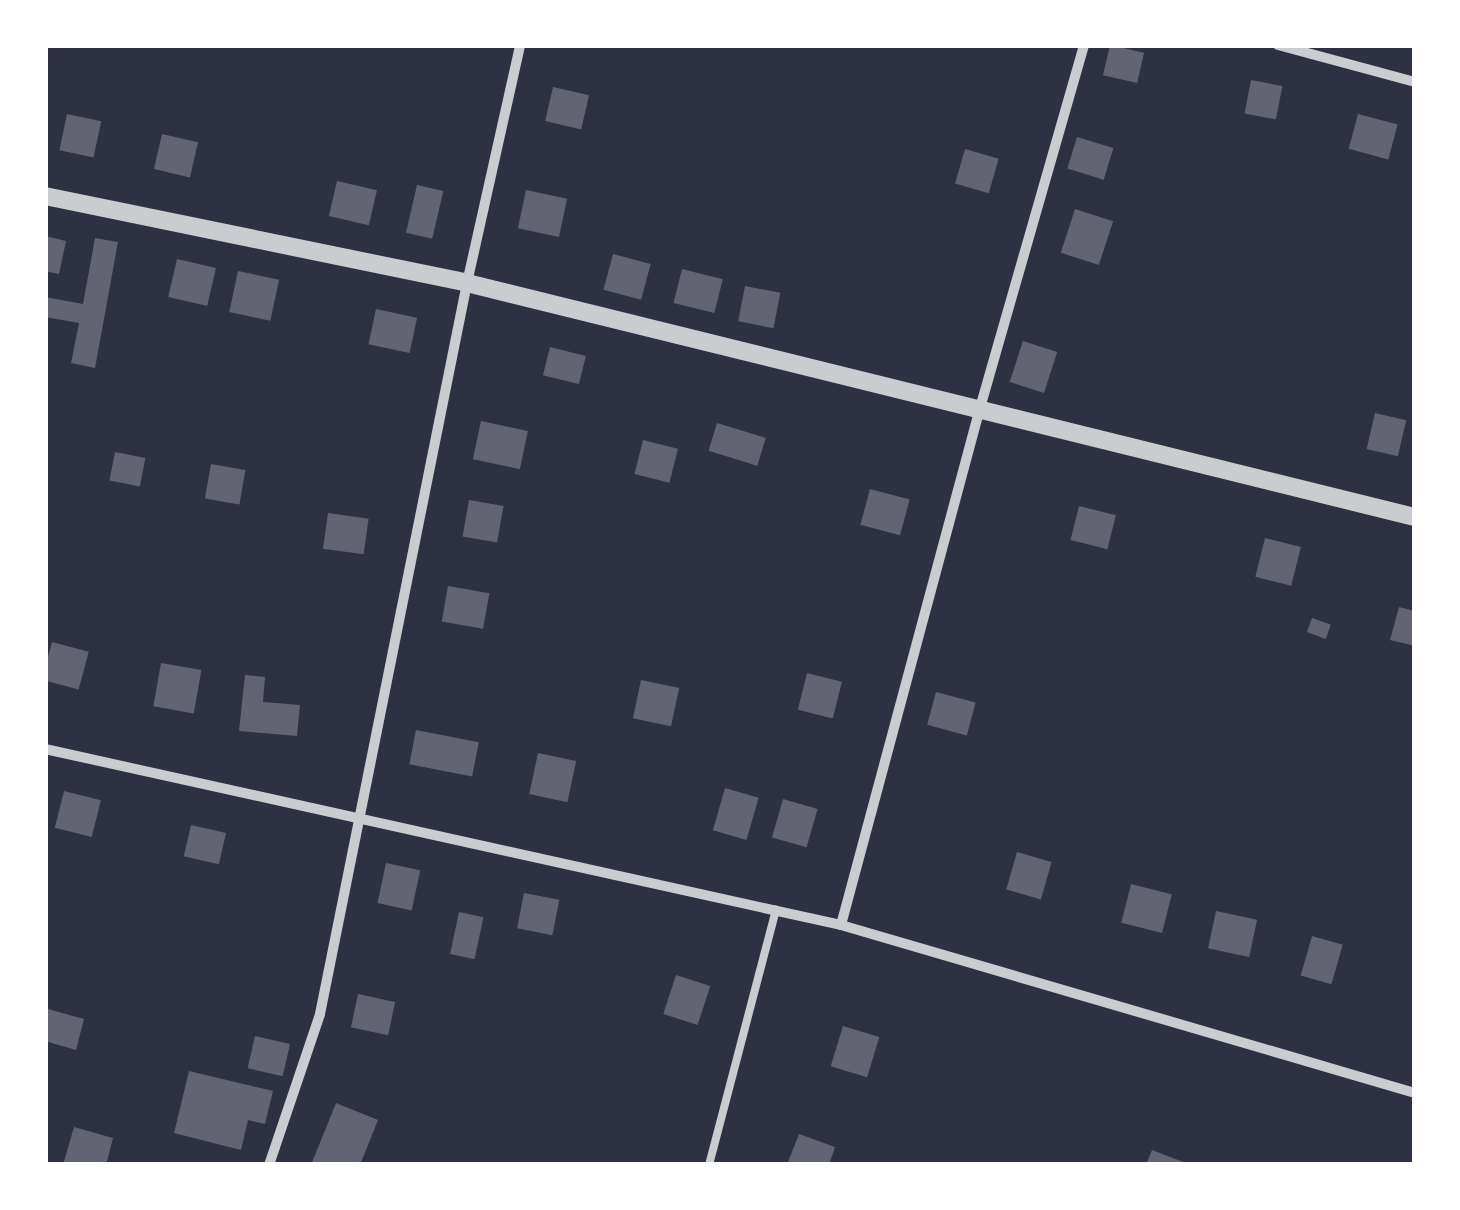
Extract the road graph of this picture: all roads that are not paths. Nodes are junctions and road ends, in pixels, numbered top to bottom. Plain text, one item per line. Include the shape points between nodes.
1 (520, 45) edge
2 (1084, 45) edge
3 (1278, 45) edge
4 (1415, 82) edge
5 (45, 196) edge
6 (466, 283) junction
7 (980, 408) junction
8 (1415, 517) edge
9 (45, 750) edge
10 (359, 816) junction
11 (776, 910) junction
12 (842, 925) junction
13 (1415, 1093) edge
14 (269, 1165) edge
15 (709, 1165) edge

1 - 6 street
2 - 7 street
3 - 4 street
5 - 6 street
6 - 7 street
6 - 10 street
7 - 8 street
7 - 12 street
9 - 10 street
10 - 11 street
10 - 14 street via 320,1014
11 - 12 street
11 - 15 lane
12 - 13 street

